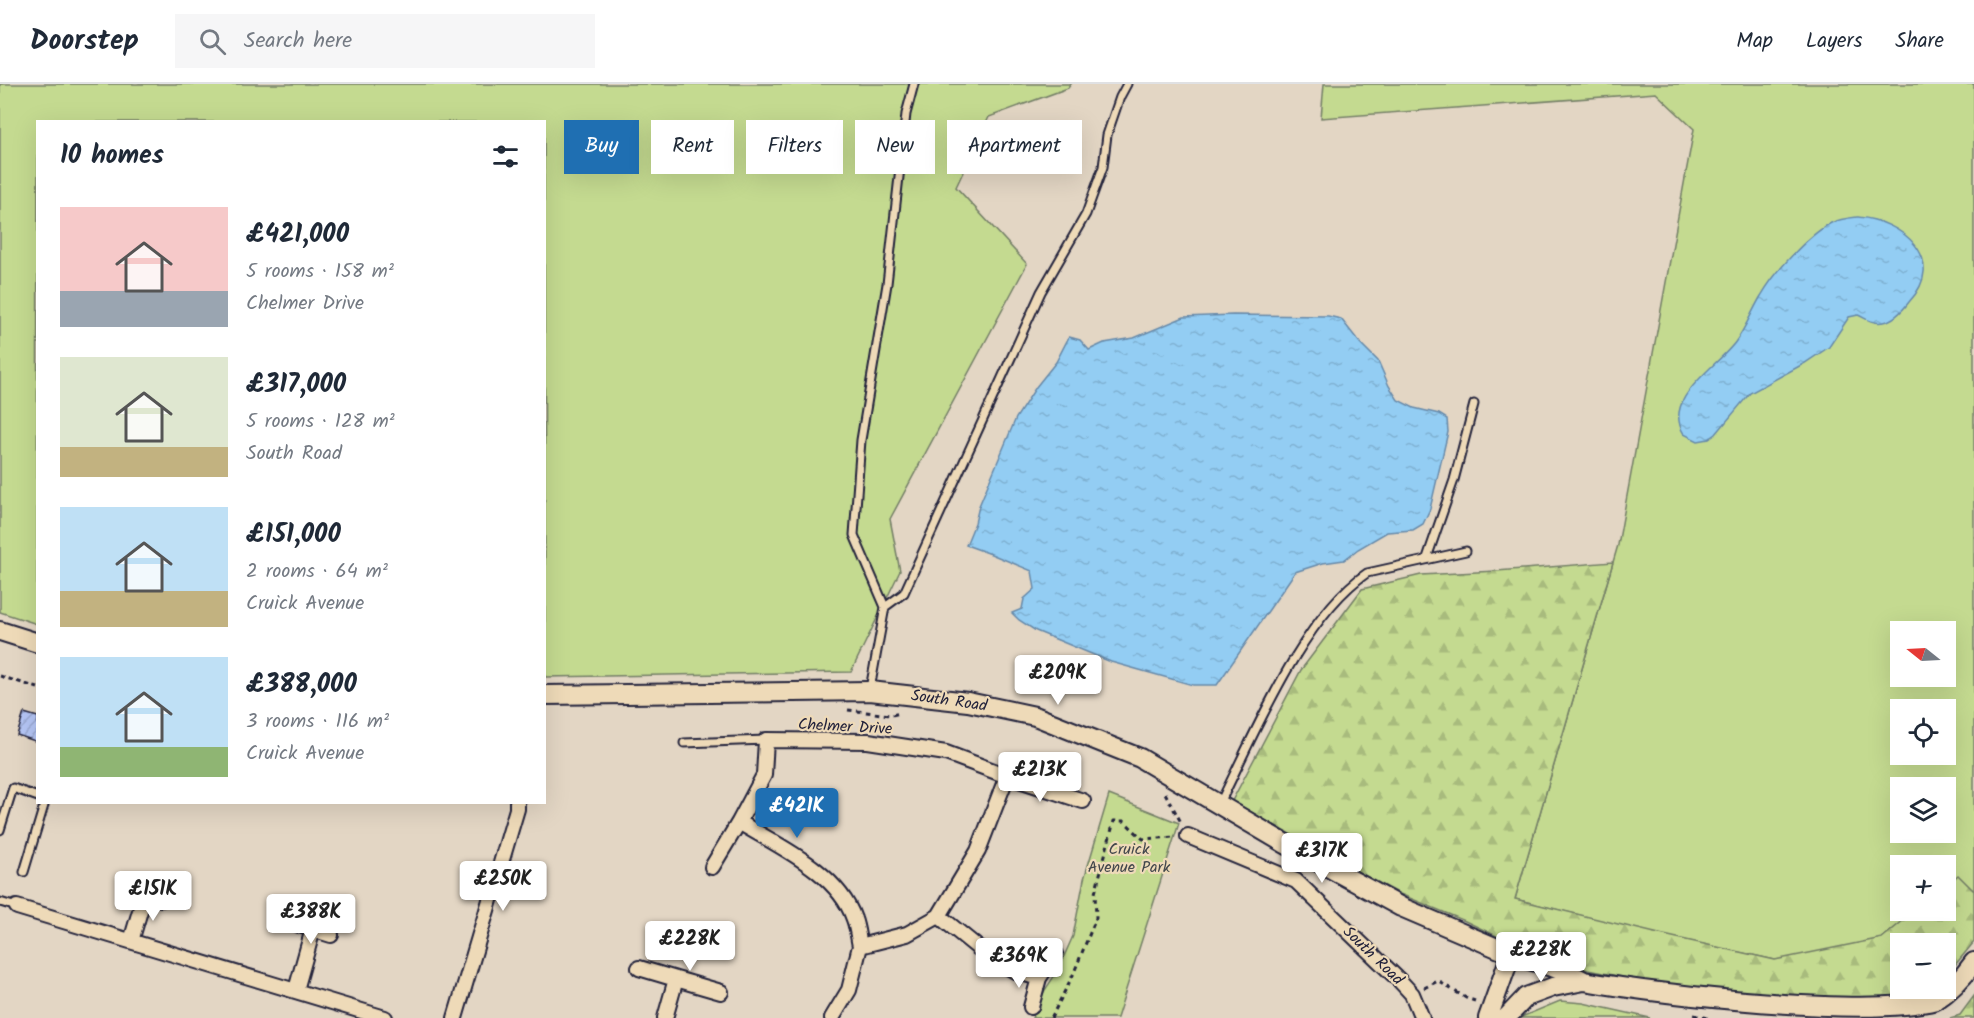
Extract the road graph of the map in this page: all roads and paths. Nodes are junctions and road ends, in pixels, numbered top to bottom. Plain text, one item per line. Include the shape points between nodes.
1 (914, 84) edge
2 (1127, 84) edge
3 (1474, 404) dead end
4 (1466, 551) dead end
5 (1428, 558) junction
6 (885, 607) junction
7 (0, 631) edge
8 (36, 642) edge
9 (0, 676) edge
10 (36, 687) edge
11 (870, 692) junction
12 (546, 696) edge
13 (847, 710) dead end
14 (909, 711) dead end
15 (765, 740) junction
16 (684, 743) dead end
17 (1007, 776) junction
18 (1163, 789) dead end
19 (36, 796) edge
20 (1083, 801) dead end
21 (44, 804) edge
22 (517, 804) edge
23 (1219, 805) junction
24 (739, 822) junction
25 (0, 830) edge
26 (1188, 836) junction
27 (712, 867) dead end
28 (24, 872) dead end
29 (127, 889) dead end
30 (145, 894) junction
31 (162, 899) dead end
32 (0, 902) edge
33 (17, 907) joint
34 (939, 916) junction
35 (299, 925) dead end
36 (313, 929) junction
37 (331, 935) dead end
38 (131, 941) junction
39 (860, 946) junction
40 (1054, 954) dead end
41 (1511, 954) junction
42 (1974, 962) edge
43 (639, 968) dead end
44 (1039, 978) junction
45 (676, 979) junction
46 (1584, 981) junction
47 (296, 990) junction
48 (721, 992) dead end
49 (1412, 994) junction
50 (1031, 1008) dead end
51 (1495, 1014) edge
52 (385, 1018) edge
53 (455, 1018) edge
54 (665, 1018) edge
55 (832, 1018) edge
56 (1051, 1018) edge
57 (1422, 1018) edge

1 - 6 lane via 906,114 887,284 861,440 854,535
2 - 6 lane via 1107,135 1103,166 1086,214 1041,292 904,593
3 - 5 lane
4 - 5 lane
5 - 23 lane via 1367,573 1331,606 1294,659
6 - 11 lane
7 - 8 main road
9 - 10 path
11 - 12 main road, South Road
11 - 23 main road, South Road via 968,702 1035,716 1140,758
13 - 14 path via 891,715
15 - 16 lane
15 - 17 street, Chelmer Drive via 868,741 946,753
15 - 24 street via 764,775
17 - 20 street, Chelmer Drive
17 - 34 street via 978,851
18 - 26 path
19 - 25 lane via 13,788
21 - 28 lane
22 - 53 street
23 - 41 main road, South Road via 1401,907
24 - 27 street
24 - 39 street via 822,873 854,917
26 - 49 street, South Road via 1296,881
26 - 56 path via 1143,839 1124,821 1114,821 1095,893 1096,918
29 - 30 street
30 - 31 street
30 - 38 street
32 - 33 lane
33 - 38 street
34 - 39 street via 907,934
34 - 44 street via 987,955 1015,971
35 - 36 street
36 - 37 street
36 - 47 street
38 - 47 street
39 - 55 street via 849,990
40 - 44 street
41 - 46 main road, South Road
41 - 51 main road
42 - 46 main road via 1935,1001 1890,1015 1827,1017 1730,1007
43 - 45 street
44 - 50 street
45 - 48 street
45 - 54 street
46 - 51 main road via 1526,997
47 - 52 street
49 - 51 path via 1438,981
49 - 57 street, South Road

